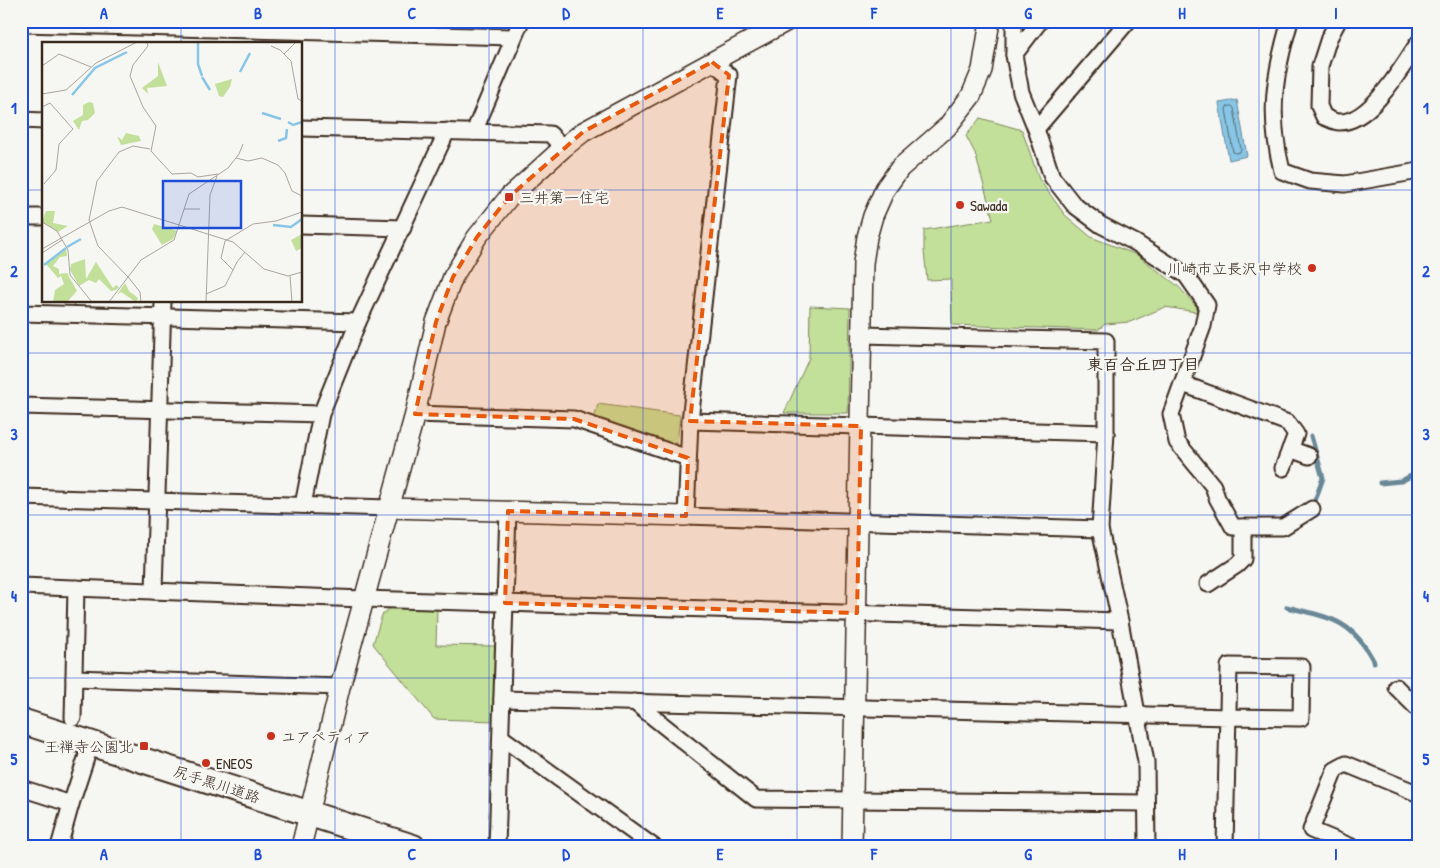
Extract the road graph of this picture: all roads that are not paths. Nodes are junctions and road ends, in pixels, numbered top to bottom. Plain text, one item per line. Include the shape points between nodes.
1 (521, 21) edge
2 (787, 21) edge
3 (990, 21) edge
4 (1014, 21) edge
5 (1040, 21) edge
6 (1128, 21) edge
7 (1290, 21) edge
8 (1338, 21) edge
9 (102, 23) edge
10 (21, 24) edge
11 (342, 27) edge
12 (260, 37) edge
13 (513, 37) junction
14 (1419, 42) edge
15 (1014, 55) junction
16 (712, 62) junction
17 (21, 120) edge
18 (42, 121) edge
19 (302, 128) edge
20 (1036, 129) junction
21 (447, 131) junction
22 (474, 132) junction
23 (563, 148) junction
24 (1419, 171) edge
25 (21, 217) edge
26 (42, 218) edge
27 (302, 225) edge
28 (403, 228) junction
29 (164, 302) edge
30 (21, 313) edge
31 (163, 317) junction
32 (358, 322) junction
33 (862, 335) junction
34 (1183, 384) junction
35 (21, 406) edge
36 (160, 409) junction
37 (321, 414) junction
38 (414, 414) junction
39 (690, 421) junction
40 (861, 426) junction
41 (1106, 433) junction
42 (1290, 450) junction
43 (1309, 456) dead end
44 (688, 458) junction
45 (1283, 468) dead end
46 (21, 497) edge
47 (157, 500) junction
48 (303, 505) junction
49 (388, 508) junction
50 (1312, 509) dead end
51 (508, 511) junction
52 (686, 516) junction
53 (859, 521) junction
54 (1243, 527) junction
55 (1100, 529) junction
56 (1208, 584) dead end
57 (21, 586) edge
58 (76, 588) junction
59 (154, 591) junction
60 (363, 599) junction
61 (505, 603) junction
62 (857, 613) junction
63 (1120, 621) junction
64 (74, 678) junction
65 (340, 687) junction
66 (1396, 687) dead end
67 (502, 699) junction
68 (634, 702) junction
69 (856, 707) junction
70 (1419, 710) edge
71 (1137, 714) junction
72 (1229, 717) junction
73 (73, 718) dead end
74 (21, 721) edge
75 (501, 737) junction
76 (91, 743) junction
77 (21, 788) edge
78 (1419, 794) edge
79 (852, 800) junction
80 (1146, 803) junction
81 (71, 804) junction
82 (308, 814) junction
83 (59, 847) edge
84 (301, 847) edge
85 (413, 847) edge
86 (498, 847) edge
87 (654, 847) edge
88 (852, 847) edge
89 (1146, 847) edge
90 (1225, 847) edge
91 (1352, 847) edge

1 - 13 street
2 - 16 street
3 - 33 street via 982,70 971,96 947,127 900,168 879,200 865,248
4 - 15 street
5 - 15 street
6 - 20 street
7 - 24 street via 1274,92 1276,148 1282,171 1310,181 1345,184
8 - 14 street via 1320,66 1318,106 1324,117 1339,122 1354,118 1370,108 1392,83
9 - 10 street
9 - 12 street
11 - 12 street
11 - 13 street
13 - 22 street
15 - 20 street via 1021,92
16 - 23 street via 583,132
16 - 39 street via 729,75
17 - 18 street
19 - 21 street
20 - 34 street via 1052,177 1074,204 1101,225 1136,242 1186,275 1207,305
21 - 22 street
21 - 28 street
22 - 23 street via 550,134
23 - 38 street via 510,197 477,237 453,277 436,322
25 - 26 street
27 - 28 street
28 - 32 street
29 - 31 street
30 - 31 street
31 - 32 street
31 - 36 street
32 - 37 street
33 - 40 street
33 - 41 street via 1106,341
34 - 42 street via 1288,423 1296,434
34 - 54 street via 1171,414 1178,442 1213,486 1233,527
35 - 36 street
36 - 37 street
36 - 47 street
37 - 48 street
38 - 44 street via 574,419
38 - 49 street
39 - 40 street
39 - 44 street
40 - 41 street
40 - 53 street
41 - 55 street
42 - 43 street
42 - 45 street
44 - 52 street
46 - 47 street
47 - 48 street
47 - 59 street
48 - 49 street
49 - 51 street
49 - 60 street
50 - 54 street via 1283,527
51 - 52 street
51 - 61 street
52 - 53 street
53 - 55 street
53 - 62 street
54 - 56 street via 1243,559
55 - 63 street
57 - 58 street
58 - 59 street
58 - 64 street
59 - 60 street
60 - 61 street
60 - 65 street
61 - 62 street
61 - 67 street
62 - 63 street
62 - 69 street
63 - 71 street
64 - 65 street
64 - 73 street
65 - 82 street
66 - 70 street
67 - 68 street
67 - 75 street
68 - 69 street
68 - 79 street via 756,799
69 - 71 street
69 - 79 street
71 - 72 street
71 - 80 street via 1146,762
72 - 72 street via 1230,666 1302,667 1301,718
72 - 90 street
74 - 76 main road, 尻手黒川道路
75 - 86 street
75 - 87 street
76 - 81 street
76 - 82 main road, 尻手黒川道路
77 - 81 street
78 - 91 street via 1390,776 1346,764 1335,770 1311,830
79 - 80 street
79 - 88 street
80 - 89 street
81 - 83 street
82 - 84 street
82 - 85 main road, 尻手黒川道路

